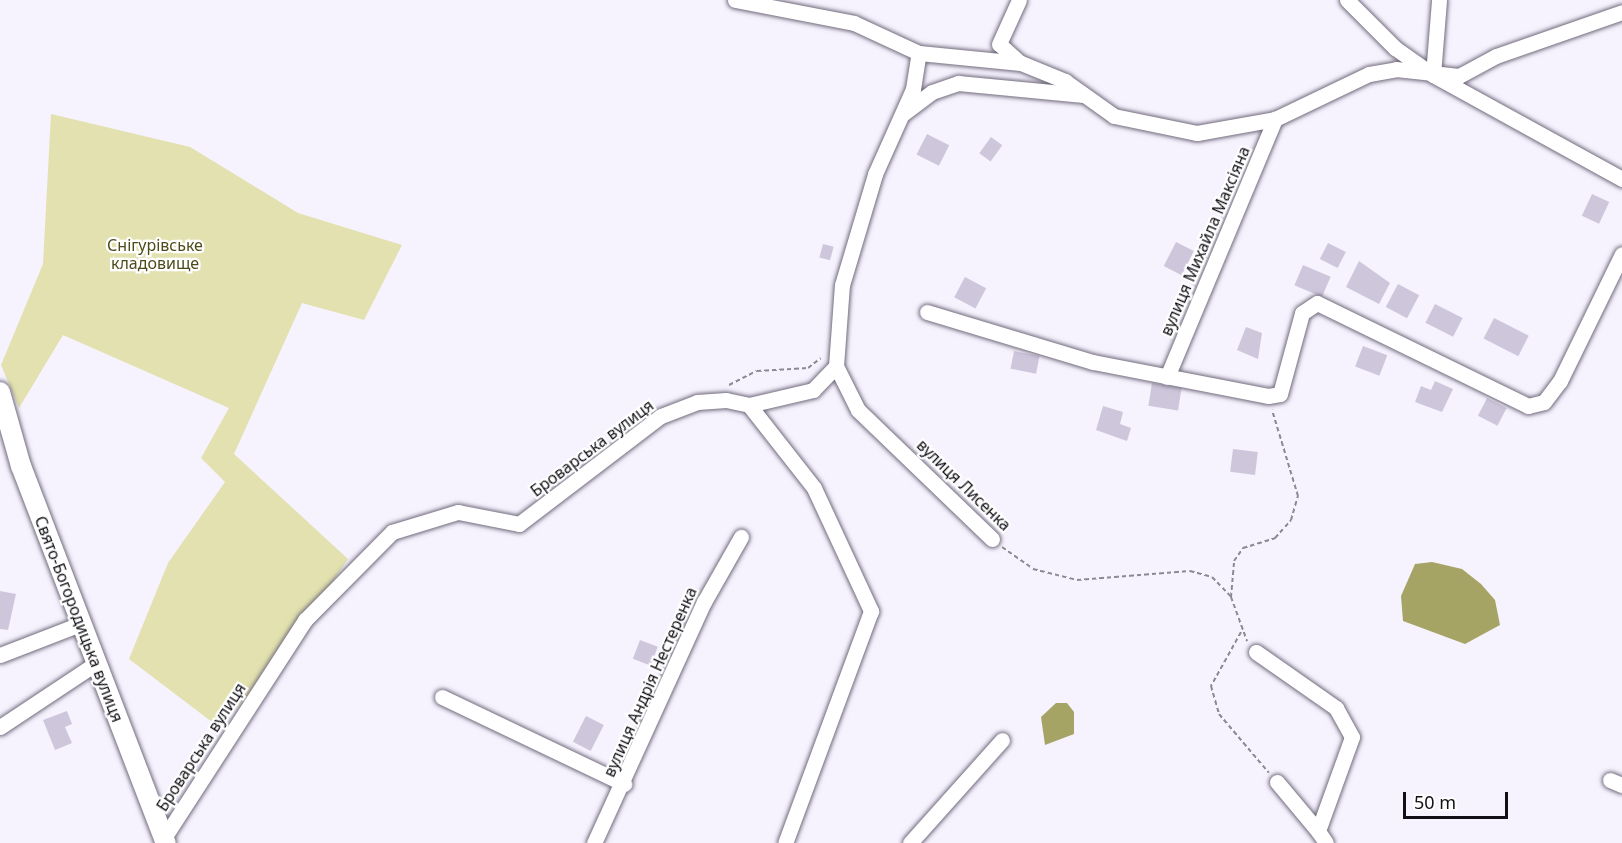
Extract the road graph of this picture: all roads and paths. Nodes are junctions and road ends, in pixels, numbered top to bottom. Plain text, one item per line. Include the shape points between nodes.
1 (735, 0) edge
2 (1019, 0) edge
3 (1347, 0) edge
4 (1439, 0) edge
5 (1622, 12) edge
6 (919, 53) junction
7 (1020, 63) junction
8 (1433, 75) junction
9 (1083, 95) junction
10 (901, 115) junction
11 (1275, 119) junction
12 (1622, 179) edge
13 (1622, 254) edge
14 (927, 312) dead end
15 (836, 347) junction
16 (836, 366) junction
17 (1167, 376) junction
18 (727, 386) dead end
19 (0, 392) edge
20 (1268, 396) junction
21 (749, 405) junction
22 (741, 537) dead end
23 (992, 539) joint
24 (1231, 597) junction
25 (80, 624) junction
26 (1242, 631) junction
27 (1257, 652) joint
28 (0, 655) edge
29 (95, 664) junction
30 (442, 697) dead end
31 (0, 727) edge
32 (1002, 740) dead end
33 (1276, 782) joint
34 (624, 784) junction
35 (1322, 837) edge
36 (165, 841) edge
37 (594, 843) edge
38 (785, 843) edge
39 (909, 843) edge

1 - 6 street via 854,23
2 - 7 street via 999,44
3 - 8 street via 1395,48
4 - 8 street
5 - 8 street via 1496,56 1459,76
6 - 7 street
6 - 10 street
7 - 9 street
8 - 11 street via 1396,69 1369,74
8 - 12 street
9 - 10 street via 958,83 932,92
9 - 11 street via 1114,116 1166,130 1244,129
10 - 15 street via 875,174 842,285
11 - 17 street, вулиця Михайла Максіяна
13 - 20 street via 1544,402 1528,406 1317,303 1302,313 1280,394
14 - 17 street via 1093,362
15 - 16 street
15 - 18 path via 808,368 757,371
16 - 21 street, Броварська вулиця via 813,390
16 - 23 street, вулиця Лисенка via 858,410
17 - 20 street
19 - 25 street, Свято-Богородицька вулиця via 21,466
20 - 24 path via 1298,496 1291,520 1275,538 1243,548 1234,561
21 - 36 street, Броварська вулиця via 697,402 661,416 519,524 458,512 392,532 305,620
21 - 38 street via 814,488 871,611
22 - 34 street, вулиця Андрія Нестеренка via 704,602
23 - 24 path, вулиця Лисенка via 1033,569 1077,580 1190,571 1212,577
24 - 26 path, вулиця Лисенка
25 - 28 street
25 - 29 street, Свято-Богородицька вулиця
26 - 27 path, вулиця Лисенка
26 - 33 path via 1211,686 1219,714
27 - 35 street via 1336,708 1352,737
29 - 31 street
29 - 36 street, Свято-Богородицька вулиця
30 - 34 street
32 - 39 street
33 - 35 street
34 - 37 street, вулиця Андрія Нестеренка

